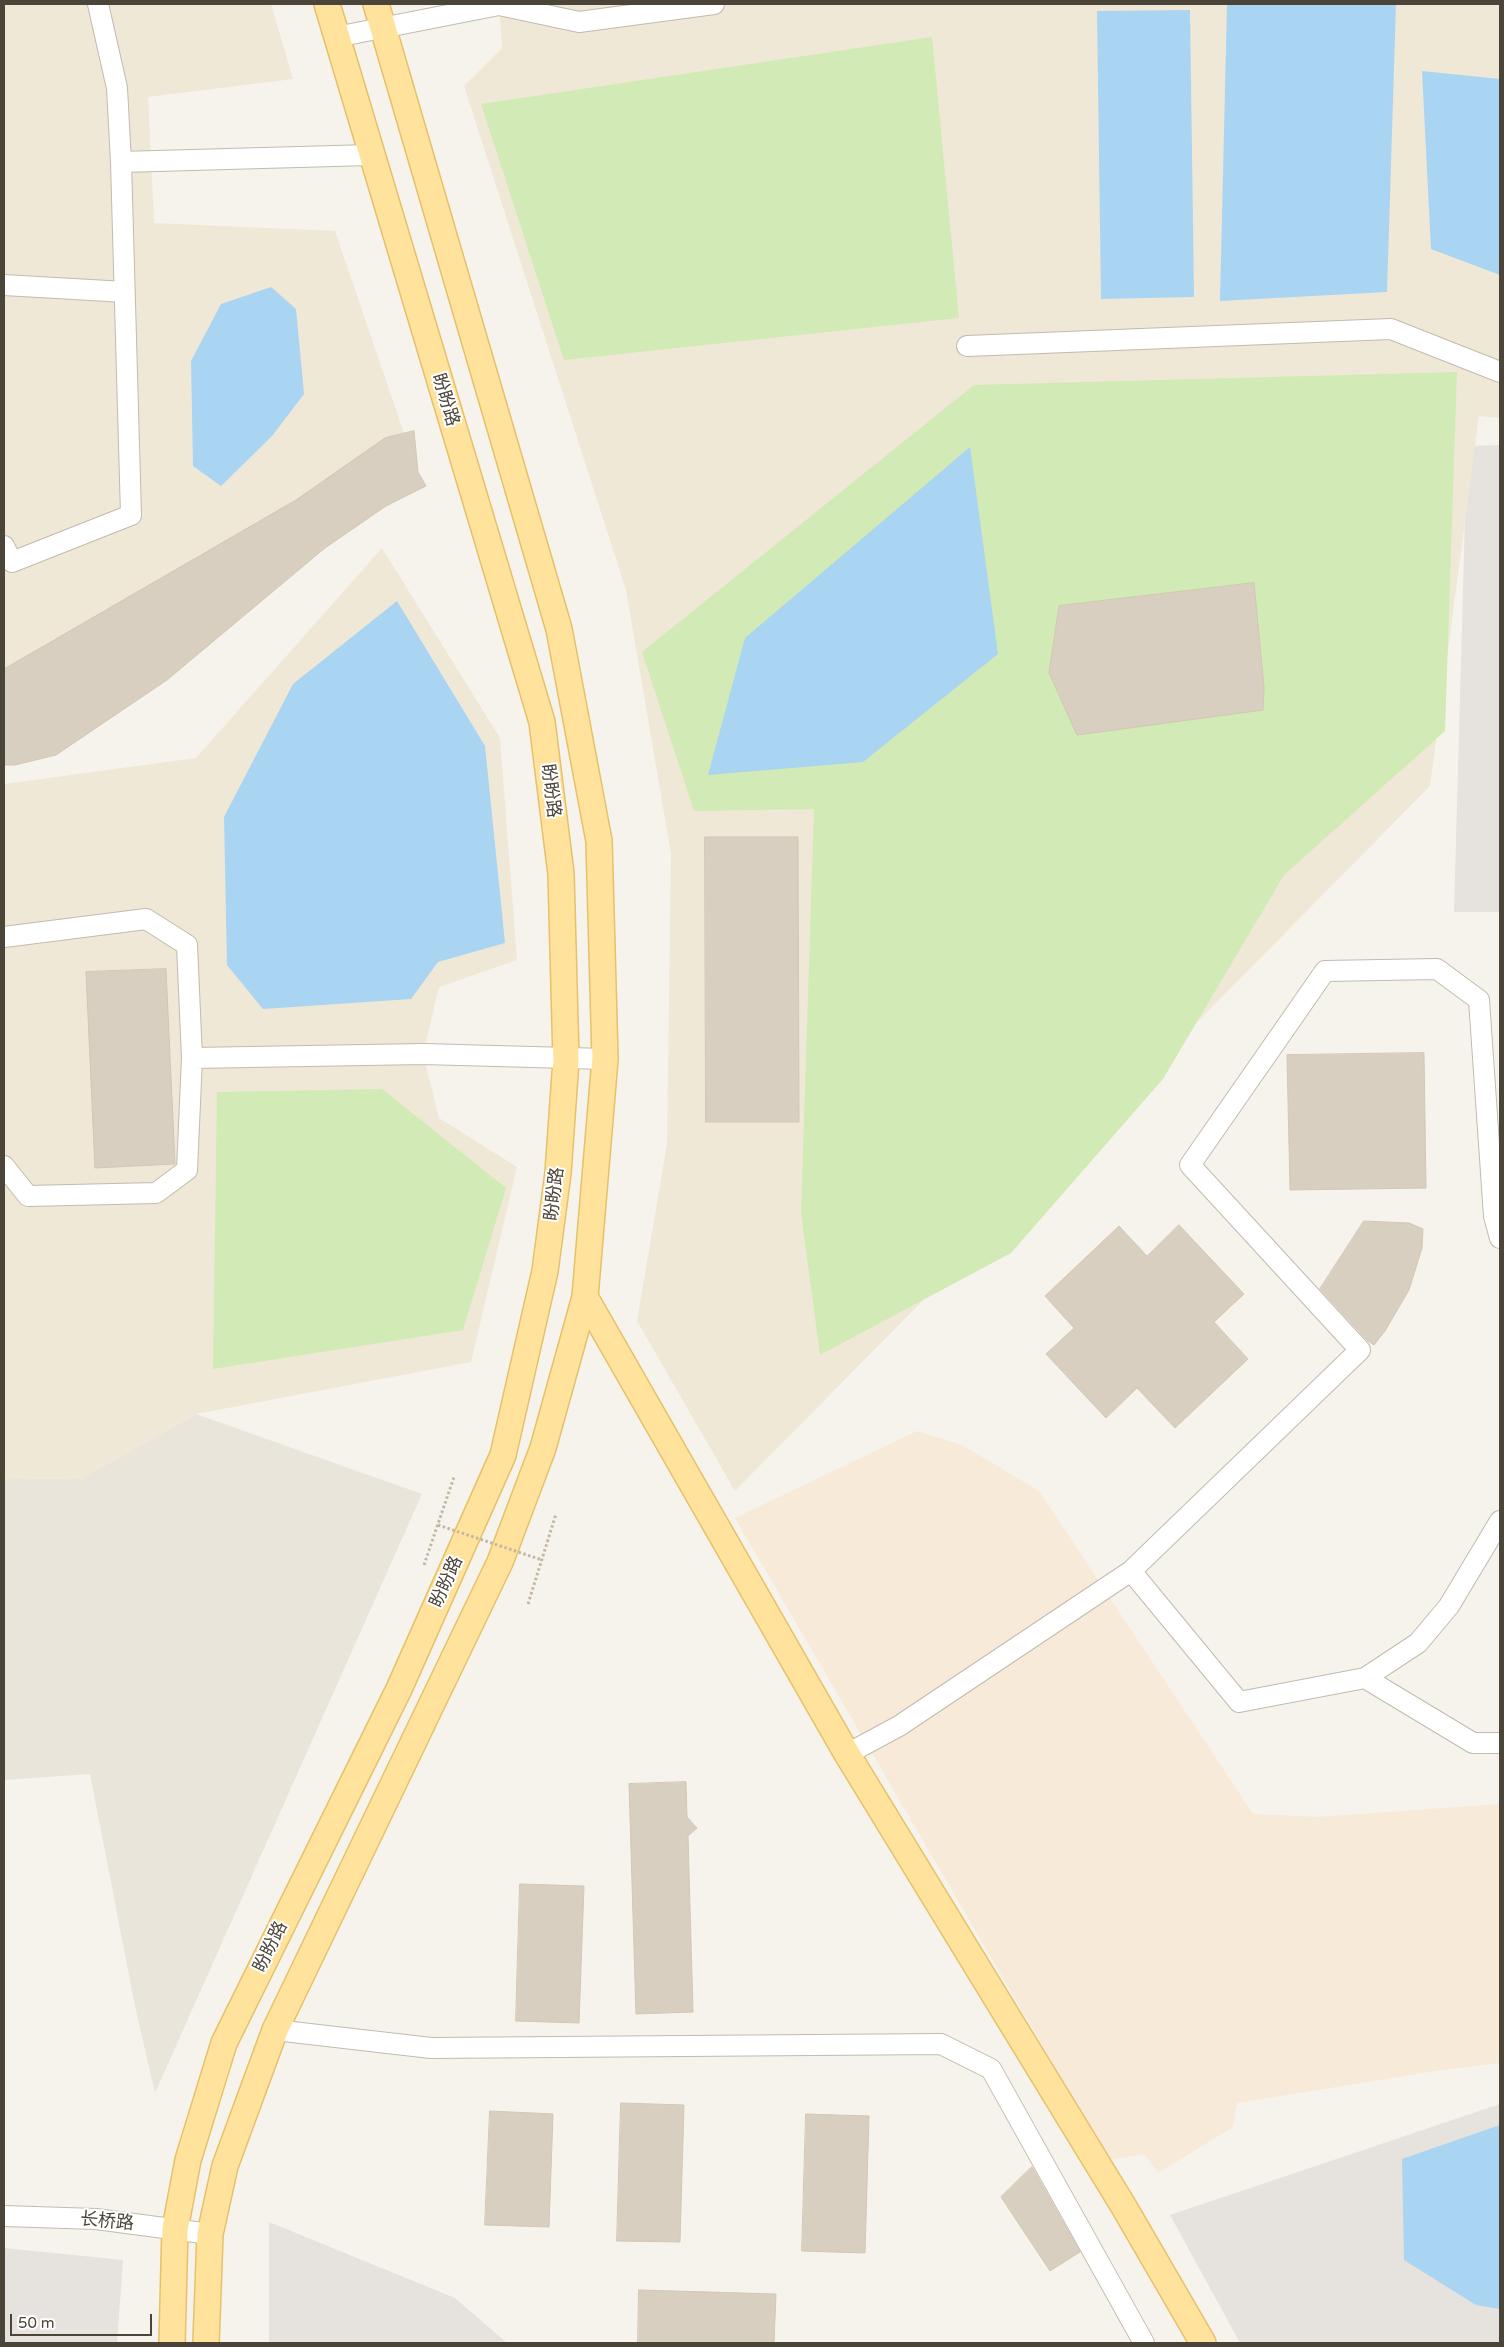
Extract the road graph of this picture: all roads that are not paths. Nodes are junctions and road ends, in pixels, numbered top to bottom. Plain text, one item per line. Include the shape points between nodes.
1 (98, 4) edge
2 (326, 4) edge
3 (714, 4) edge
4 (501, 5) edge
5 (379, 15) edge
6 (336, 37) junction
7 (370, 155) junction
8 (121, 162) junction
9 (4, 285) edge
10 (125, 292) junction
11 (968, 346) dead end
12 (1500, 372) edge
13 (4, 546) edge
14 (4, 937) edge
15 (192, 1058) junction
16 (566, 1060) junction
17 (605, 1060) junction
18 (4, 1166) edge
19 (1500, 1238) edge
20 (585, 1297) junction
21 (1500, 1522) edge
22 (1131, 1571) junction
23 (1365, 1678) junction
24 (1500, 1743) edge
25 (847, 1754) junction
26 (275, 2030) junction
27 (4, 2216) edge
28 (175, 2229) junction
29 (210, 2234) junction
30 (172, 2343) edge
31 (206, 2343) edge
32 (1144, 2343) edge
33 (1203, 2343) edge

1 - 8 street via 117,88
2 - 6 main road, 盼盼路
3 - 4 street via 579,22
4 - 5 street
5 - 6 street
5 - 17 main road via 559,629 599,841
6 - 7 main road, 盼盼路
7 - 8 street
7 - 16 main road, 盼盼路 via 542,722 560,874
8 - 10 street
9 - 10 street
10 - 13 street via 131,515 12,562
11 - 12 street via 1392,329
14 - 15 street via 146,919 187,945
15 - 16 street via 423,1054
15 - 18 street via 187,1170 156,1193 28,1196
16 - 17 street
16 - 28 main road, 盼盼路 via 558,1173 545,1271 504,1455 399,1689 224,2043 188,2160
17 - 20 main road
19 - 22 street via 1494,1216 1479,1000 1436,969 1325,971 1190,1165 1360,1350
20 - 25 main road
20 - 26 main road via 543,1448 500,1562
21 - 23 street via 1448,1606 1418,1643
22 - 23 street via 1239,1702
22 - 25 street via 899,1726
23 - 24 street via 1473,1743
25 - 33 main road via 1124,2207
26 - 29 main road via 225,2166
26 - 32 street via 431,2048 941,2044 991,2068
27 - 28 street, 长桥路 via 96,2219
28 - 29 street, 长桥路
28 - 30 main road, 盼盼路
29 - 31 main road

